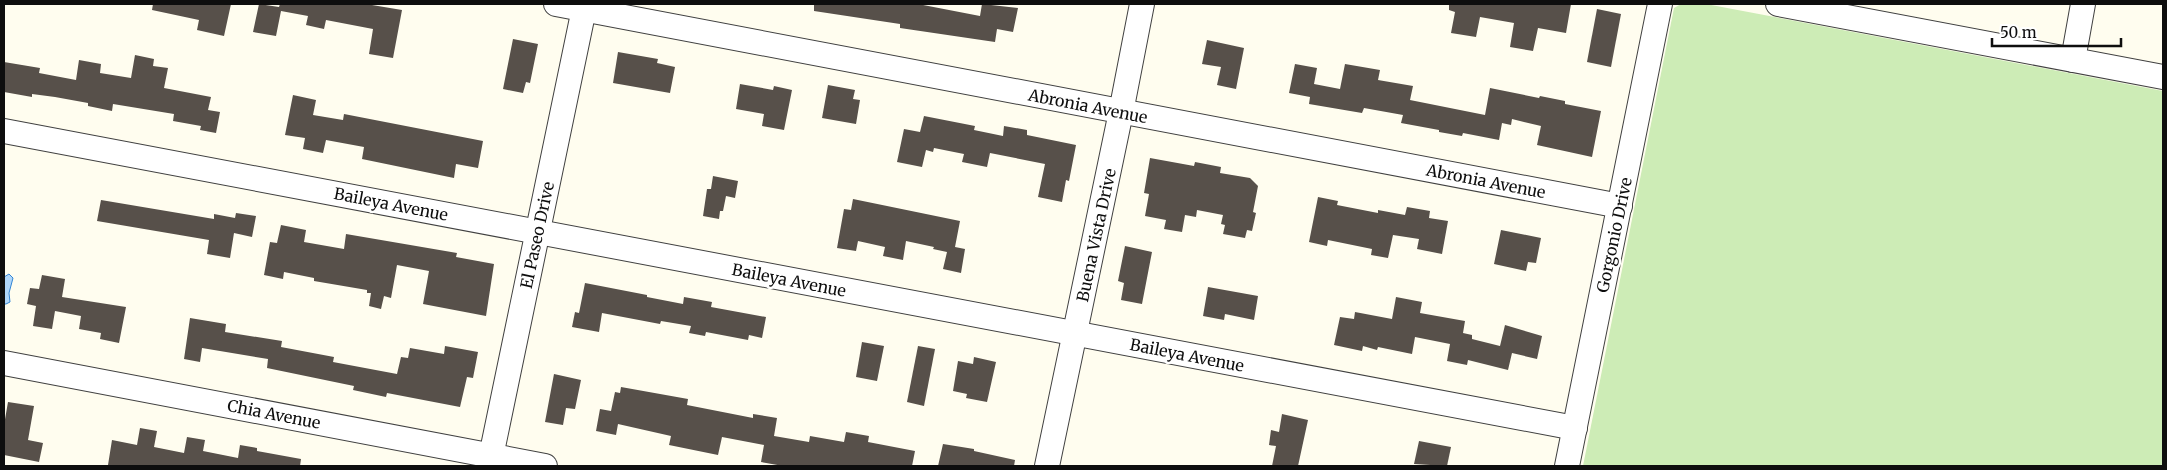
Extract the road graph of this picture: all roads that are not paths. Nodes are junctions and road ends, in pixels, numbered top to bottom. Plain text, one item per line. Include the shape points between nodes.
1 (556, 4) edge
2 (1142, 4) edge
3 (1660, 4) edge
4 (1778, 4) edge
5 (2084, 4) edge
6 (584, 6) edge
7 (2073, 60) junction
8 (2163, 77) edge
9 (1121, 112) junction
10 (4, 131) edge
11 (1620, 206) junction
12 (538, 232) junction
13 (1075, 334) junction
14 (4, 363) edge
15 (1574, 428) junction
16 (490, 461) edge
17 (545, 466) edge
18 (1047, 466) edge
19 (1567, 466) edge

1 - 6 street, Abronia Avenue
2 - 9 street, Buena Vista Drive
3 - 11 street, Gorgonio Drive
4 - 7 street
5 - 7 street
6 - 9 street, Abronia Avenue
6 - 12 street, El Paseo Drive
7 - 8 street
9 - 11 street, Abronia Avenue
9 - 13 street, Buena Vista Drive
10 - 12 street, Baileya Avenue
11 - 15 street, Gorgonio Drive
12 - 13 street, Baileya Avenue
12 - 16 street, El Paseo Drive
13 - 15 street, Baileya Avenue
13 - 18 street, Buena Vista Drive
14 - 16 street, Chia Avenue
15 - 19 street, Gorgonio Drive
16 - 17 street, Chia Avenue

